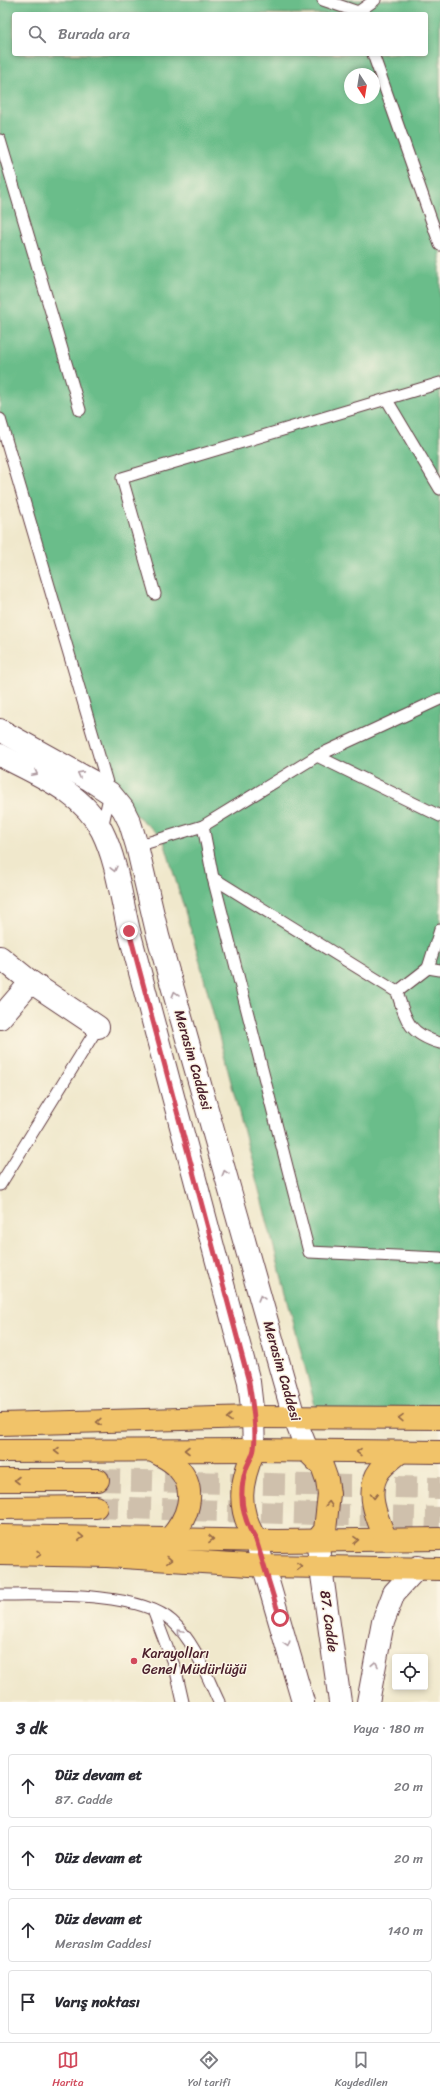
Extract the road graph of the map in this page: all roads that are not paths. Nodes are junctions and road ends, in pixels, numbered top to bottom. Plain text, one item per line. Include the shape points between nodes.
1 (323, 0) edge
2 (375, 0) edge
3 (356, 12) edge
4 (360, 12) edge
5 (374, 56) edge
6 (0, 140) edge
7 (440, 245) edge
8 (440, 383) edge
9 (387, 400) junction
10 (80, 410) dead end
11 (0, 419) edge
12 (440, 489) edge
13 (156, 594) dead end
14 (438, 702) edge
15 (0, 730) edge
16 (0, 755) edge
17 (317, 756) junction
18 (110, 793) junction
19 (440, 816) edge
20 (203, 826) junction
21 (101, 830) junction
22 (137, 846) junction
23 (213, 878) junction
24 (439, 935) edge
25 (0, 957) edge
26 (428, 968) junction
27 (440, 970) edge
28 (31, 982) junction
29 (397, 992) junction
30 (0, 1018) edge
31 (98, 1027) joint
32 (440, 1043) edge
33 (0, 1185) edge
34 (440, 1258) edge
35 (253, 1417) junction
36 (294, 1417) junction
37 (440, 1418) edge
38 (0, 1424) edge
39 (152, 1450) junction
40 (254, 1450) junction
41 (0, 1451) edge
42 (308, 1452) junction
43 (440, 1452) edge
44 (399, 1453) junction
45 (0, 1480) edge
46 (98, 1480) tunnel mouth
47 (96, 1507) tunnel mouth
48 (0, 1508) edge
49 (0, 1536) edge
50 (169, 1539) junction
51 (386, 1539) junction
52 (440, 1539) edge
53 (256, 1540) junction
54 (317, 1540) junction
55 (0, 1554) edge
56 (265, 1566) junction
57 (320, 1566) junction
58 (418, 1567) junction
59 (440, 1569) edge
60 (0, 1595) edge
61 (152, 1610) junction
62 (183, 1702) edge
63 (219, 1702) edge
64 (303, 1702) edge
65 (340, 1702) edge
66 (368, 1702) edge

1 - 3 lane
2 - 4 lane
5 - 7 lane
6 - 10 lane
8 - 9 lane
9 - 12 lane
9 - 13 lane via 122,478
11 - 18 lane
14 - 17 lane
18 -> 15 street, Merasim Caddesi
16 -> 21 street, Merasim Caddesi via 68,794 88,811
17 - 19 lane
17 - 20 lane
18 - 21 lane
18 - 22 street, Merasim Caddesi via 123,809
20 - 22 lane
20 - 23 lane
21 -> 35 street, Merasim Caddesi via 113,862 133,947 249,1382
36 -> 22 street, Merasim Caddesi via 160,943
23 - 29 lane
23 - 34 lane via 309,1252
24 - 26 lane
25 - 28 street
26 - 27 lane
26 - 29 lane
28 - 30 street
28 - 31 street
29 - 32 lane via 406,1020 423,1038
31 - 33 lane
35 - 36 main road
35 -> 38 main road
35 - 40 street, Merasim Caddesi
37 -> 36 main road
36 - 42 street, Merasim Caddesi
40 -> 39 main road
39 -> 41 main road
39 - 50 main road via 178,1468 184,1477 189,1494 188,1511 179,1528
40 - 42 main road
40 - 53 main road via 243,1480 241,1496 250,1530
44 -> 42 main road
54 -> 42 main road via 325,1530 329,1494 322,1466
43 - 44 main road
44 -> 51 main road via 380,1470 374,1484 374,1508
46 -> 45 main road
47 - 48 main road
49 -> 50 main road
50 -> 53 main road
51 - 52 main road
54 -> 51 main road
53 - 54 main road
53 - 56 street
54 - 57 street, 87. Cadde
55 -> 56 main road via 107,1556
56 -> 57 main road
56 -> 64 street
57 - 58 main road
57 - 65 street, 87. Cadde
58 - 59 main road
66 -> 58 street via 383,1622 394,1593
60 - 61 lane via 123,1600
61 - 62 lane via 176,1671
63 -> 61 lane via 192,1645 171,1621

